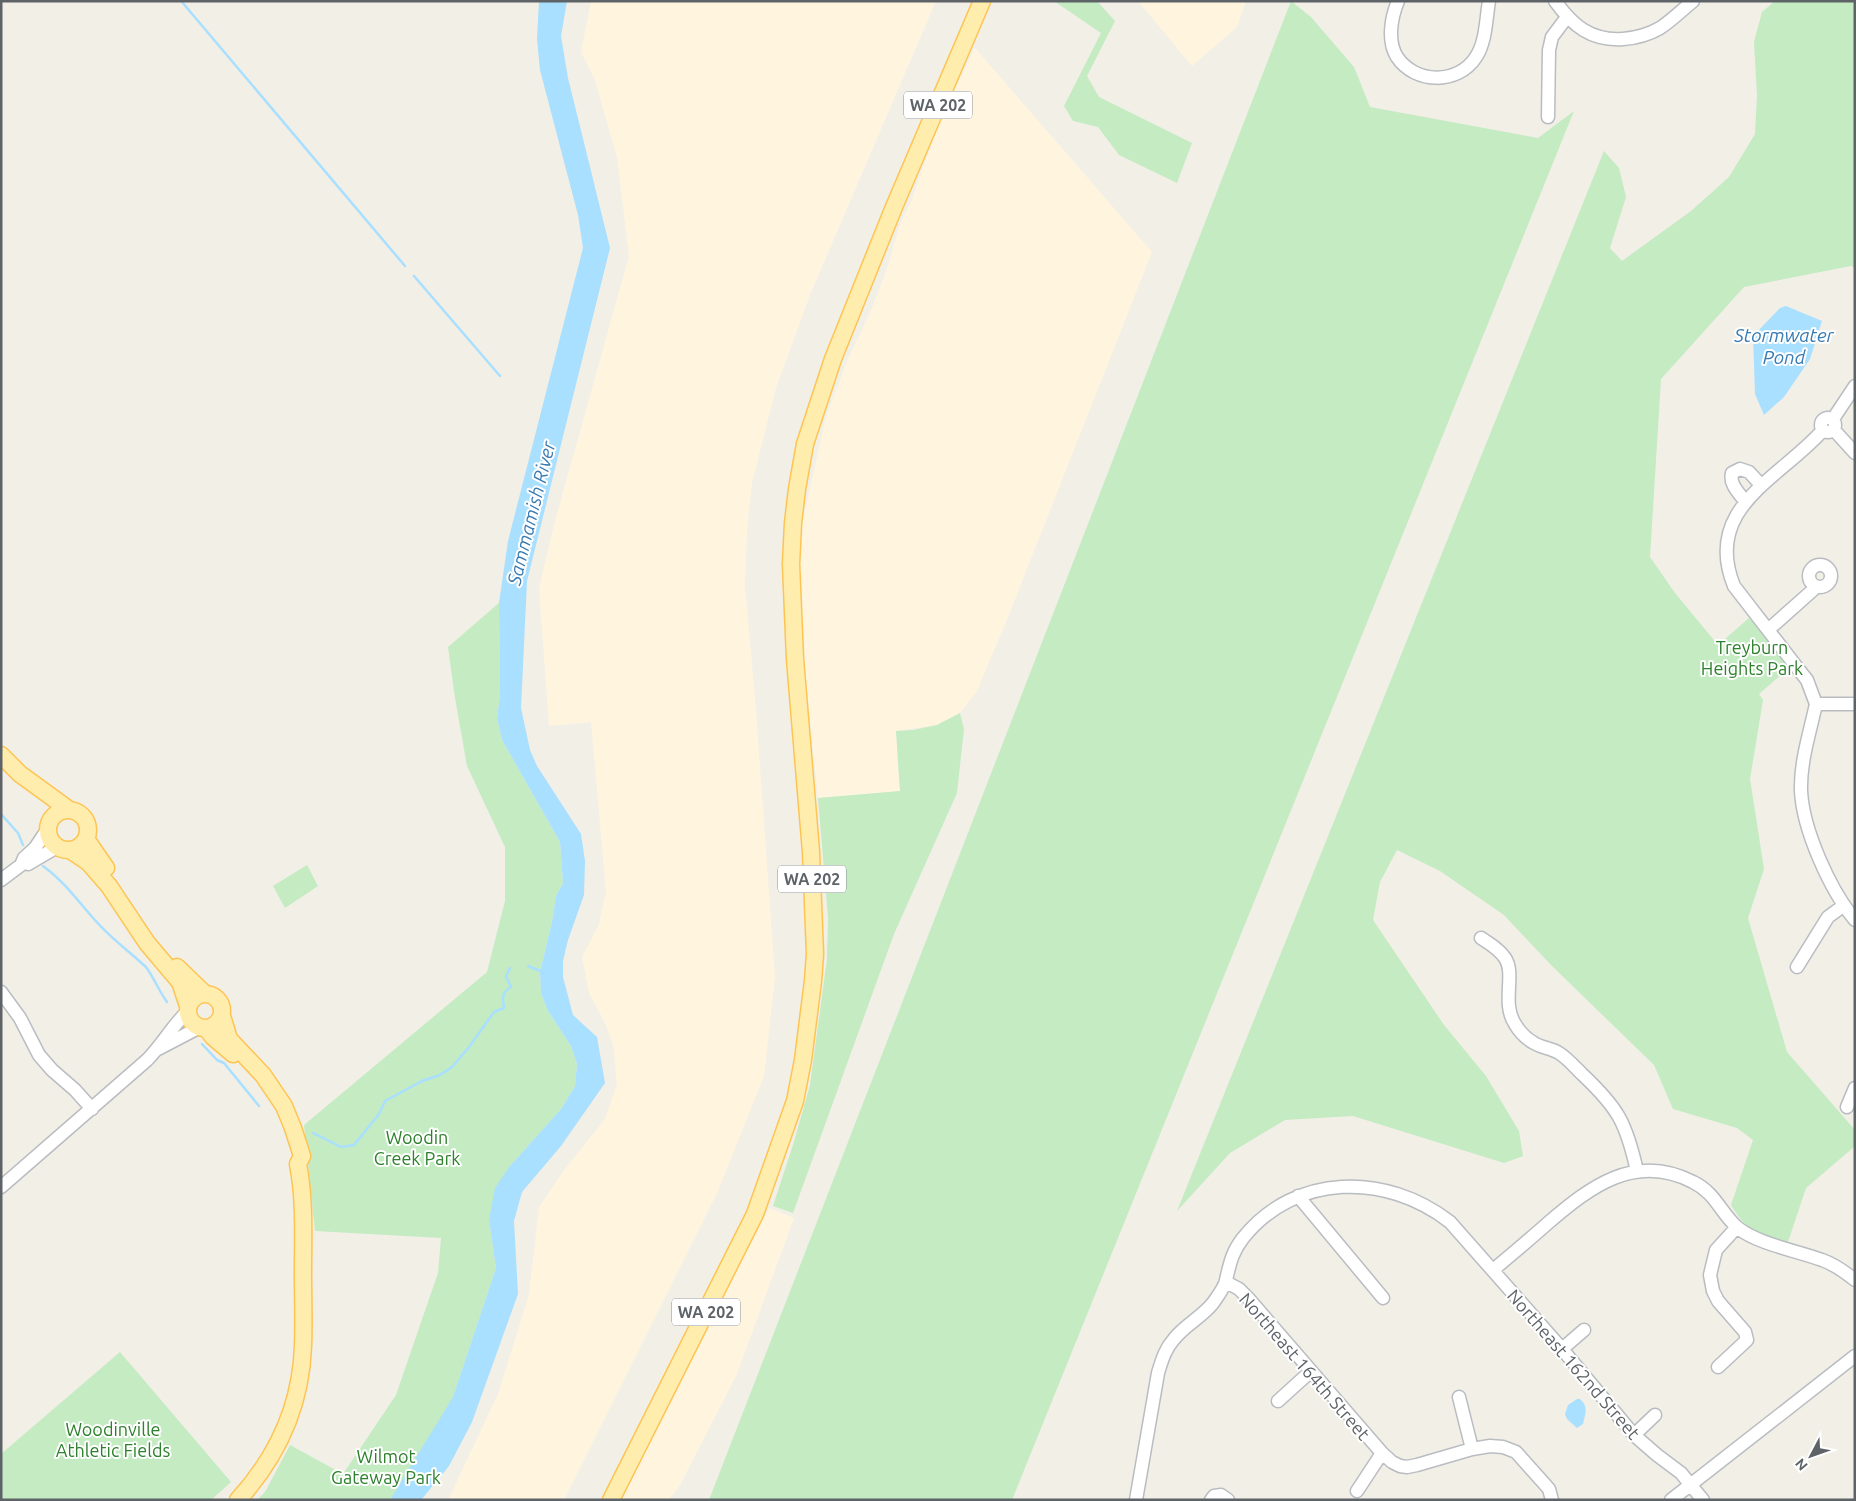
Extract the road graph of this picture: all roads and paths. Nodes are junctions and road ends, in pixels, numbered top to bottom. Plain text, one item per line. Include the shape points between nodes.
1 (982, 1) edge
2 (1398, 1) edge
3 (1490, 1) edge
4 (1556, 1) edge
5 (1693, 1) edge
6 (1567, 17) junction
7 (1548, 117) dead end
8 (1855, 386) edge
9 (1830, 426) junction
10 (1855, 453) edge
11 (1761, 485) junction
12 (1745, 501) junction
13 (1814, 586) dead end
14 (1768, 630) junction
15 (1816, 704) junction
16 (1855, 704) edge
17 (1, 755) edge
18 (1, 766) edge
19 (68, 809) junction
20 (49, 825) junction
21 (86, 839) junction
22 (63, 848) junction
23 (21, 865) junction
24 (1, 880) edge
25 (1843, 906) junction
26 (1855, 920) edge
27 (1481, 938) dead end
28 (1797, 967) dead end
29 (1, 992) edge
30 (204, 993) junction
31 (188, 1009) junction
32 (222, 1016) junction
33 (203, 1028) junction
34 (158, 1049) junction
35 (1855, 1088) edge
36 (1847, 1108) dead end
37 (92, 1110) junction
38 (298, 1164) junction
39 (1637, 1171) junction
40 (3, 1181) edge
41 (1298, 1196) junction
42 (1737, 1228) junction
43 (1493, 1270) junction
44 (1855, 1280) edge
45 (1226, 1282) junction
46 (1383, 1298) dead end
47 (1584, 1330) dead end
48 (1562, 1349) junction
49 (1855, 1356) edge
50 (1718, 1367) dead end
51 (1310, 1372) junction
52 (1459, 1397) dead end
53 (1278, 1401) dead end
54 (1656, 1415) dead end
55 (1634, 1435) junction
56 (1472, 1449) junction
57 (1382, 1454) junction
58 (1691, 1484) junction
59 (1357, 1492) dead end
60 (1550, 1495) edge
61 (238, 1500) edge
62 (611, 1500) edge
63 (1136, 1500) edge
64 (1211, 1500) edge
65 (1228, 1500) edge
66 (1671, 1500) edge
67 (1703, 1500) edge

1 - 62 main road, WA 202 via 833,359 805,444 797,488 791,564 810,843 814,954 803,1060 795,1101 755,1214
2 - 3 street via 1391,30 1397,56 1406,67 1435,78 1461,71 1477,56
4 - 6 street
5 - 6 street via 1660,28 1638,38 1594,36
6 - 7 street via 1552,37 1549,50
8 - 9 street
9 - 10 street
9 - 11 street
11 - 12 street
11 - 12 street via 1748,472 1740,469 1732,473 1730,478
12 - 14 street via 1728,536 1727,570 1734,586
13 - 14 street
14 - 15 street via 1807,680
15 - 16 street
15 - 25 street via 1801,792 1815,847
17 - 19 main road via 20,774
18 - 20 main road via 41,802
19 - 20 main road via 56,813
19 - 21 main road via 86,820
20 - 22 main road via 49,837
20 - 23 street
21 - 22 main road via 82,845
21 - 30 main road via 123,889 150,934
22 - 23 street
22 - 31 main road via 88,862 104,880 147,943 180,982
23 - 24 street
25 - 26 street
25 - 28 street via 1828,917
27 - 39 street via 1506,959 1509,971 1508,1008 1516,1026 1533,1043 1559,1053 1604,1095 1621,1118
29 - 37 street via 20,1018 39,1055
30 - 31 main road via 194,997
30 - 32 main road via 218,1000
31 - 33 main road via 192,1022
31 - 34 street
32 - 33 main road via 216,1024
32 - 38 main road via 229,1039 263,1075 284,1106 302,1156
33 - 34 street
33 - 38 main road via 238,1060 264,1094 284,1130 293,1161
34 - 37 street
35 - 36 street
37 - 40 street
38 - 61 main road via 303,1217 303,1347 299,1385 280,1442
39 - 42 street via 1660,1172 1694,1182 1711,1194
39 - 43 street via 1603,1182 1575,1200
41 - 43 street, Northeast 162nd Street via 1326,1188 1355,1187 1388,1190 1414,1199 1450,1222
41 - 45 street, Northeast 162nd Street via 1260,1219 1242,1239 1231,1257
41 - 46 street
42 - 44 street via 1824,1261
42 - 50 street via 1716,1250 1710,1275 1718,1301 1745,1332 1747,1340
43 - 48 street, Northeast 162nd Street
45 - 51 street, Northeast 164th Street via 1248,1298
45 - 63 street via 1213,1303 1164,1352
47 - 48 street
48 - 55 street, Northeast 162nd Street
49 - 58 street
51 - 53 street
51 - 57 street, Northeast 164th Street
52 - 56 street
54 - 55 street
55 - 58 street, Northeast 162nd Street
56 - 57 street, Northeast 164th Street via 1417,1466 1400,1466
56 - 60 street, Northeast 164th Street via 1490,1446 1516,1452
57 - 59 street
58 - 66 street
58 - 67 street, Northeast 162nd Street
64 - 65 street via 1221,1495

